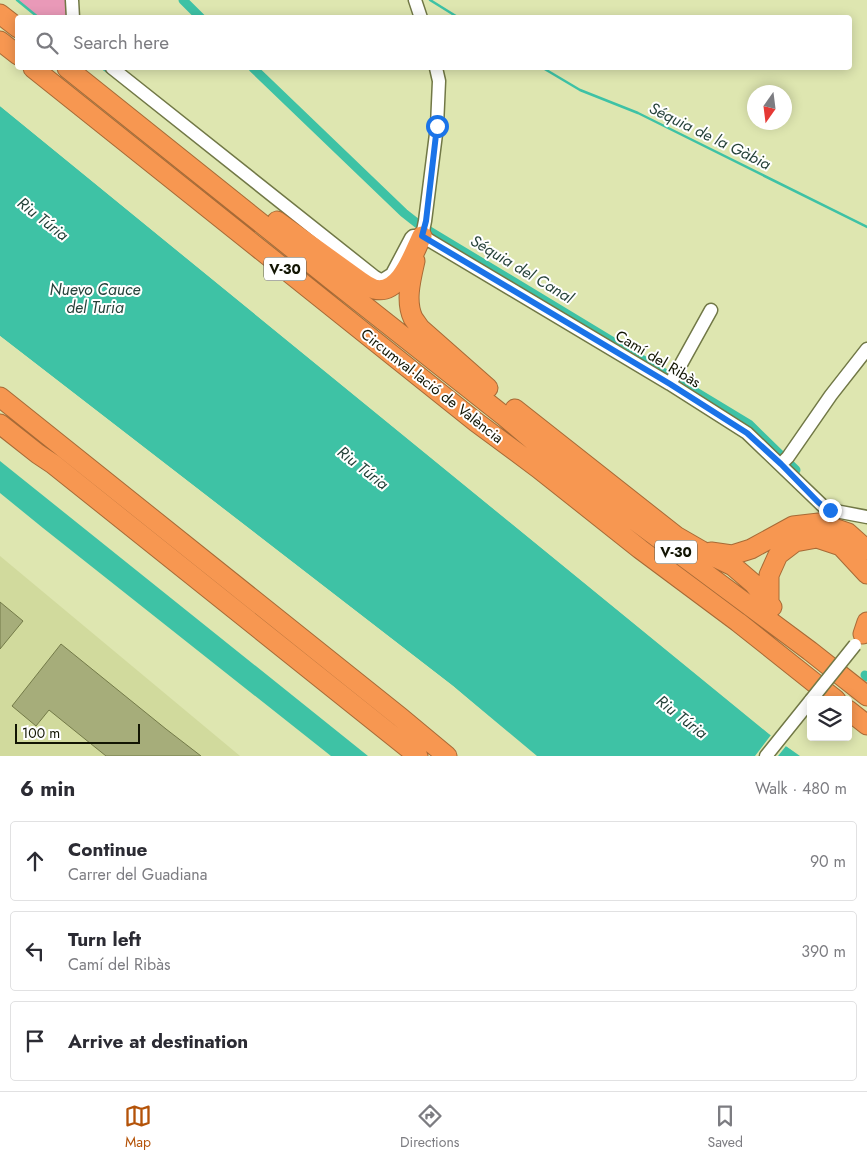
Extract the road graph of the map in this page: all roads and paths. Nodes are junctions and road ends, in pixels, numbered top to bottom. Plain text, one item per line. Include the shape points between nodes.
1 (72, 0) edge
2 (415, 0) edge
3 (0, 8) edge
4 (0, 14) edge
5 (72, 15) edge
6 (420, 15) edge
7 (15, 18) edge
8 (15, 26) edge
9 (0, 41) edge
10 (15, 53) edge
11 (36, 70) edge
12 (70, 70) edge
13 (81, 70) edge
14 (115, 70) edge
15 (436, 70) edge
16 (234, 189) junction
17 (424, 228) junction
18 (332, 280) junction
19 (711, 310) dead end
20 (867, 349) edge
21 (673, 380) junction
22 (490, 390) junction
23 (0, 396) edge
24 (0, 415) edge
25 (0, 424) edge
26 (785, 461) junction
27 (53, 464) junction
28 (538, 468) junction
29 (867, 517) edge
30 (702, 551) junction
31 (865, 564) edge
32 (867, 586) edge
33 (769, 603) junction
34 (863, 632) edge
35 (810, 651) junction
36 (814, 696) edge
37 (831, 696) edge
38 (867, 696) edge
39 (807, 705) edge
40 (852, 713) edge
41 (867, 725) edge
42 (418, 756) edge
43 (447, 756) edge
44 (766, 756) edge

1 - 5 street
2 - 6 street
3 - 7 highway
4 - 8 highway
9 - 10 highway
11 - 28 highway, Circumval·lació de València / V-30
12 - 18 highway, Circumval·lació de València / V-30
13 - 16 highway
14 - 17 street via 380,280 392,274 411,238
15 - 17 street via 437,126
16 - 17 highway via 375,289 391,287 402,276
16 - 22 highway
17 - 21 street, Camí del Ribàs
17 - 22 highway via 409,297 413,318 420,328
18 - 28 highway via 410,346
18 - 35 highway, Circumval·lació de València / V-30 via 595,491
19 - 21 street
20 - 26 street
21 - 26 street, Camí del Ribàs
22 - 30 highway via 676,536
23 - 43 highway
24 - 27 highway via 42,449
25 - 27 highway
26 - 29 street, Camí del Ribàs via 824,507
27 - 42 highway
28 - 37 highway, Circumval·lació de València / V-30
30 - 31 highway via 732,554 751,549 793,526 820,523 848,533
30 - 33 highway via 732,566 754,584
31 - 32 highway
31 - 33 highway via 841,546 817,538 795,542 778,555 769,575
33 - 35 highway
34 - 36 street, bridge
35 - 38 highway, Circumval·lació de València / V-30
39 - 44 street
40 - 41 highway

